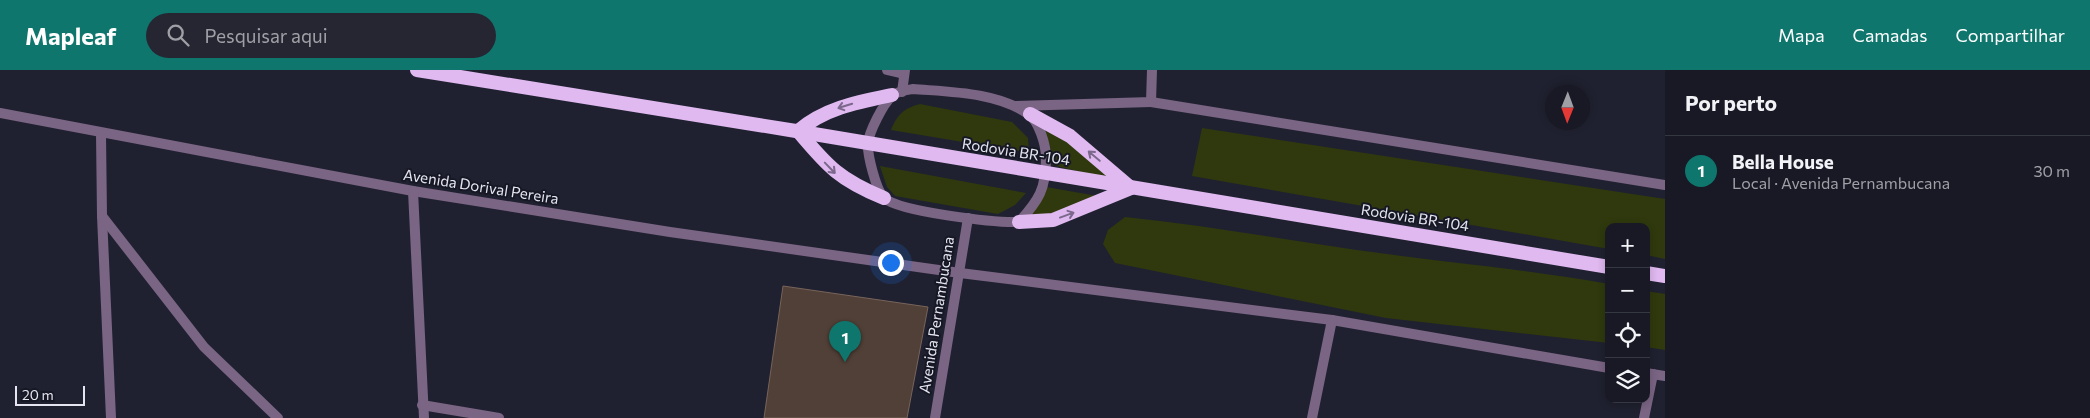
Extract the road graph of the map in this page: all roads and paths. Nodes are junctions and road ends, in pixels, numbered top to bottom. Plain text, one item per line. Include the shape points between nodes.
1 (417, 70) edge
2 (887, 70) edge
3 (1152, 70) edge
4 (904, 72) edge
5 (897, 93) junction
6 (1150, 102) junction
7 (1012, 106) junction
8 (0, 113) edge
9 (1030, 114) junction
10 (798, 131) junction
11 (101, 134) junction
12 (868, 144) junction
13 (1046, 173) junction
14 (1665, 185) edge
15 (1131, 188) junction
16 (412, 192) junction
17 (884, 198) junction
18 (102, 216) junction
19 (968, 218) junction
20 (1019, 222) junction
21 (1605, 266) edge
22 (960, 273) junction
23 (1650, 274) edge
24 (1665, 276) edge
25 (1332, 320) junction
26 (1605, 367) edge
27 (1650, 374) edge
28 (1665, 376) edge
29 (1646, 403) edge
30 (422, 405) junction
31 (111, 418) edge
32 (278, 418) edge
33 (424, 418) edge
34 (499, 418) edge
35 (935, 418) edge
36 (1312, 418) edge
37 (1644, 418) edge

1 - 10 highway, Rodovia BR-104
2 - 4 street
3 - 6 street
4 - 5 street
5 - 7 street via 914,89 954,92
5 -> 10 highway via 820,114
5 - 12 street via 879,115
6 - 7 street
6 - 14 street
7 - 9 street
8 - 11 street, Avenida Dorival Pereira
9 - 13 street via 1046,149
15 -> 9 highway via 1070,136
10 - 12 highway, Rodovia BR-104
10 -> 17 highway via 837,175
11 - 16 street, Avenida Dorival Pereira
11 - 18 street
12 - 13 highway, Rodovia BR-104
12 - 17 street via 874,176
13 - 15 highway, Rodovia BR-104
13 - 20 street via 1042,194
20 -> 15 highway via 1053,220
15 - 21 highway, Rodovia BR-104
16 - 22 street, Avenida Dorival Pereira
16 - 30 street
17 - 19 street via 907,207
18 - 31 street
18 - 32 street via 204,347
19 - 20 street via 997,223
19 - 22 street, Avenida Pernambucana
22 - 25 street, Avenida Dorival Pereira
22 - 35 street, Avenida Pernambucana
23 - 24 highway
25 - 26 street, Avenida Dorival Pereira
25 - 36 street
27 - 28 street
29 - 37 street
30 - 33 street
30 - 34 street

